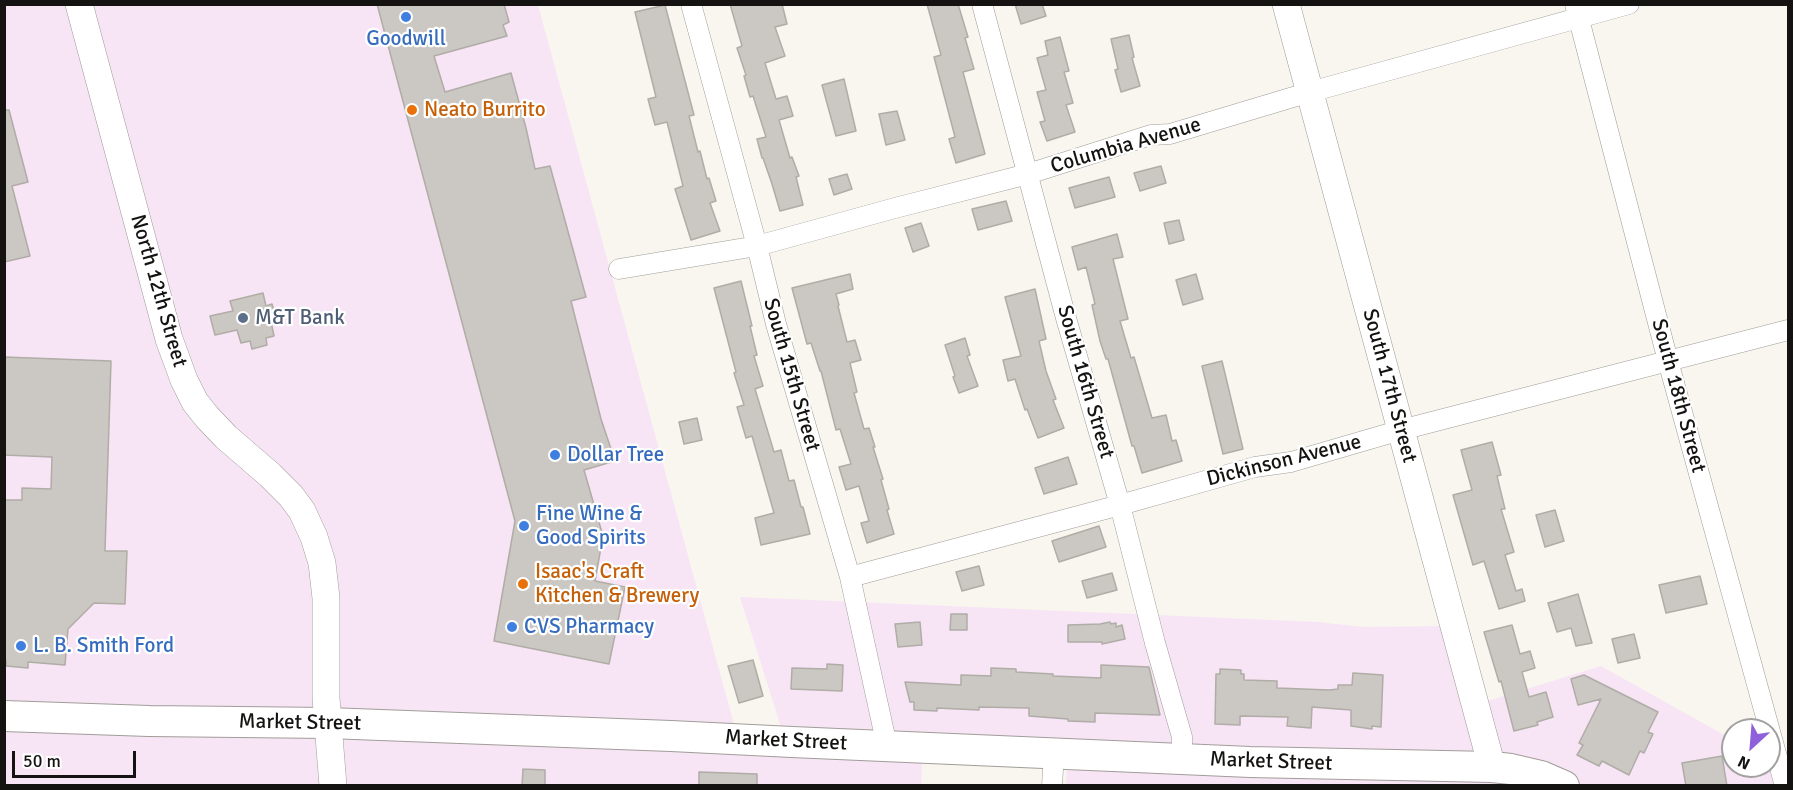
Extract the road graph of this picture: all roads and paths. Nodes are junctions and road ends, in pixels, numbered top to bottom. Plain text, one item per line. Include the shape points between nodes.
1 (79, 4) edge
2 (691, 4) edge
3 (982, 4) edge
4 (1286, 4) edge
5 (1629, 4) edge
6 (1577, 12) edge
7 (1310, 92) junction
8 (1028, 174) junction
9 (757, 246) junction
10 (619, 269) dead end
11 (1788, 330) edge
12 (1668, 361) junction
13 (1401, 430) junction
14 (1120, 505) junction
15 (850, 577) junction
16 (4, 716) edge
17 (328, 723) junction
18 (887, 746) junction
19 (1054, 753) junction
20 (1182, 759) junction
21 (1491, 767) junction
22 (333, 786) edge
23 (1053, 786) edge
24 (1564, 786) edge
25 (1785, 786) edge

1 - 17 main road, North 12th Street via 169,339 184,380 207,417 291,496 314,537 324,577
2 - 9 street, South 15th Street
3 - 8 street, South 16th Street
4 - 7 main road, South 17th Street
5 - 6 street, Columbia Avenue
6 - 7 street, Columbia Avenue
6 - 12 street, South 18th Street
7 - 8 street, Columbia Avenue via 1170,134 1151,135
7 - 13 main road, South 17th Street
8 - 9 street, Columbia Avenue
8 - 14 street, South 16th Street
9 - 10 street, Columbia Avenue
9 - 15 street, South 15th Street
11 - 12 street, Dickinson Avenue
12 - 13 street, Dickinson Avenue
12 - 25 street, South 18th Street
13 - 14 street, Dickinson Avenue
13 - 21 main road, South 17th Street
14 - 15 street, Dickinson Avenue
14 - 20 street, South 16th Street via 1182,737
15 - 18 street, South 15th Street
16 - 17 main road, Market Street
17 - 18 main road, Market Street
17 - 22 main road, North 12th Street
18 - 19 main road, Market Street
19 - 20 main road, Market Street
19 - 23 street
20 - 21 main road, Market Street
21 - 24 main road, Market Street via 1541,776

